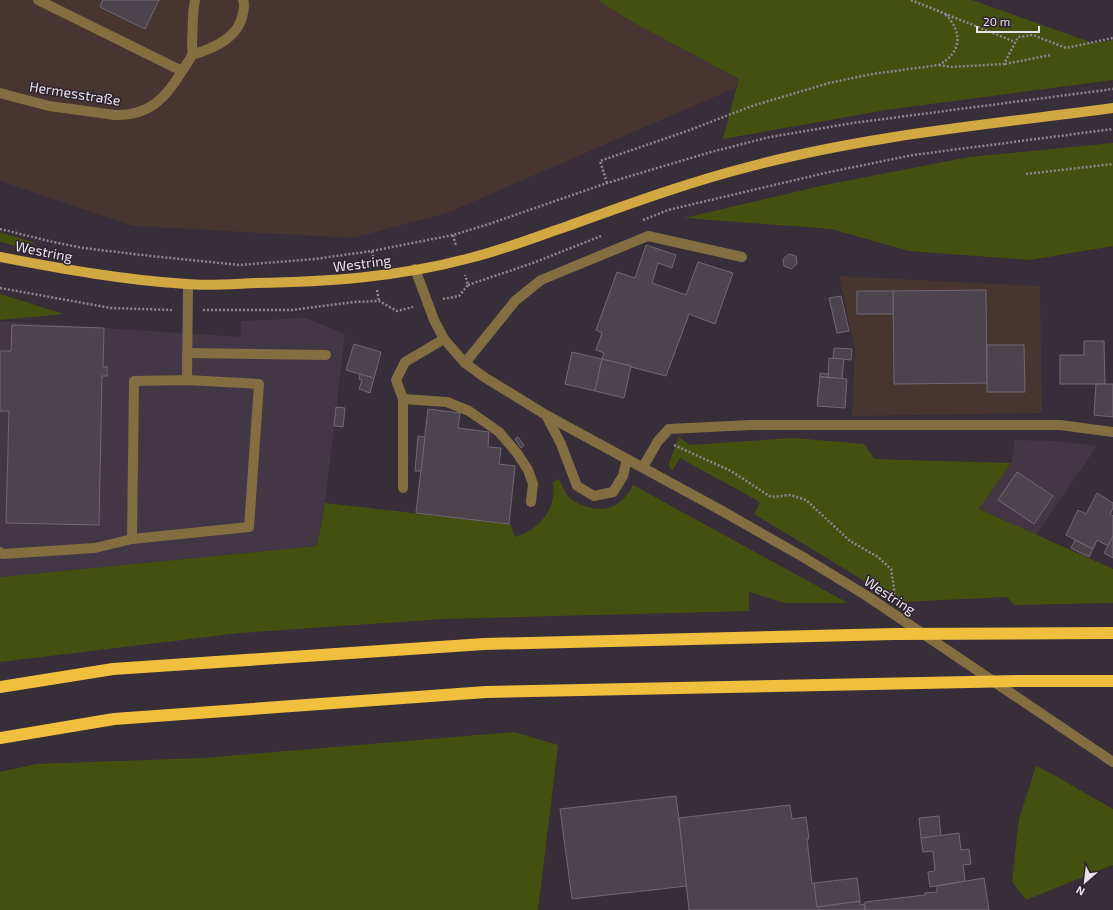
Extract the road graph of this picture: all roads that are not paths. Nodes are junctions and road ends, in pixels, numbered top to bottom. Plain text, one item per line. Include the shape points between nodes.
1 (38, 0) edge
2 (195, 0) edge
3 (243, 0) edge
4 (192, 55) junction
5 (182, 72) junction
6 (0, 93) edge
7 (1113, 108) edge
8 (0, 257) edge
9 (742, 257) dead end
10 (415, 269) junction
11 (188, 284) junction
12 (444, 339) junction
13 (187, 353) junction
14 (326, 355) dead end
15 (465, 363) junction
16 (187, 380) junction
17 (403, 399) junction
18 (546, 415) junction
19 (1113, 432) edge
20 (627, 459) junction
21 (643, 468) junction
22 (403, 488) dead end
23 (531, 502) dead end
24 (132, 539) junction
25 (0, 552) edge
26 (1113, 633) edge
27 (1113, 681) edge
28 (0, 687) edge
29 (0, 738) edge
30 (1113, 762) edge

1 - 5 street
2 - 4 street via 192,18
3 - 4 street via 242,20 233,34 217,46
4 - 5 street, Hermesstraße
5 - 6 street, Hermesstraße via 158,103 124,115 49,106
7 - 10 main road via 889,138 801,154 656,194 474,258
8 - 11 main road, Westring via 80,272
9 - 15 street via 648,236 541,280 515,301
10 - 11 main road, Westring via 359,278 307,282
10 - 12 street, Westring
11 - 13 street
12 - 15 street, Westring
12 - 17 street via 405,362 396,380
13 - 14 street
13 - 16 street
15 - 18 street, Westring
16 - 24 street via 134,381
16 - 24 street via 259,384 250,526
17 - 22 street
17 - 23 street via 447,402 469,411 499,432 528,470 533,484
18 - 20 street, Westring
18 - 20 street via 561,444 577,486 594,496 613,492 623,476
19 - 21 street via 1060,425 750,425 669,428 658,441
20 - 21 street, Westring
21 - 30 street, Westring via 803,557 893,614
24 - 25 street via 95,548 2,554
26 - 28 highway via 894,634 484,644 113,669
27 - 29 highway via 486,692 114,719

